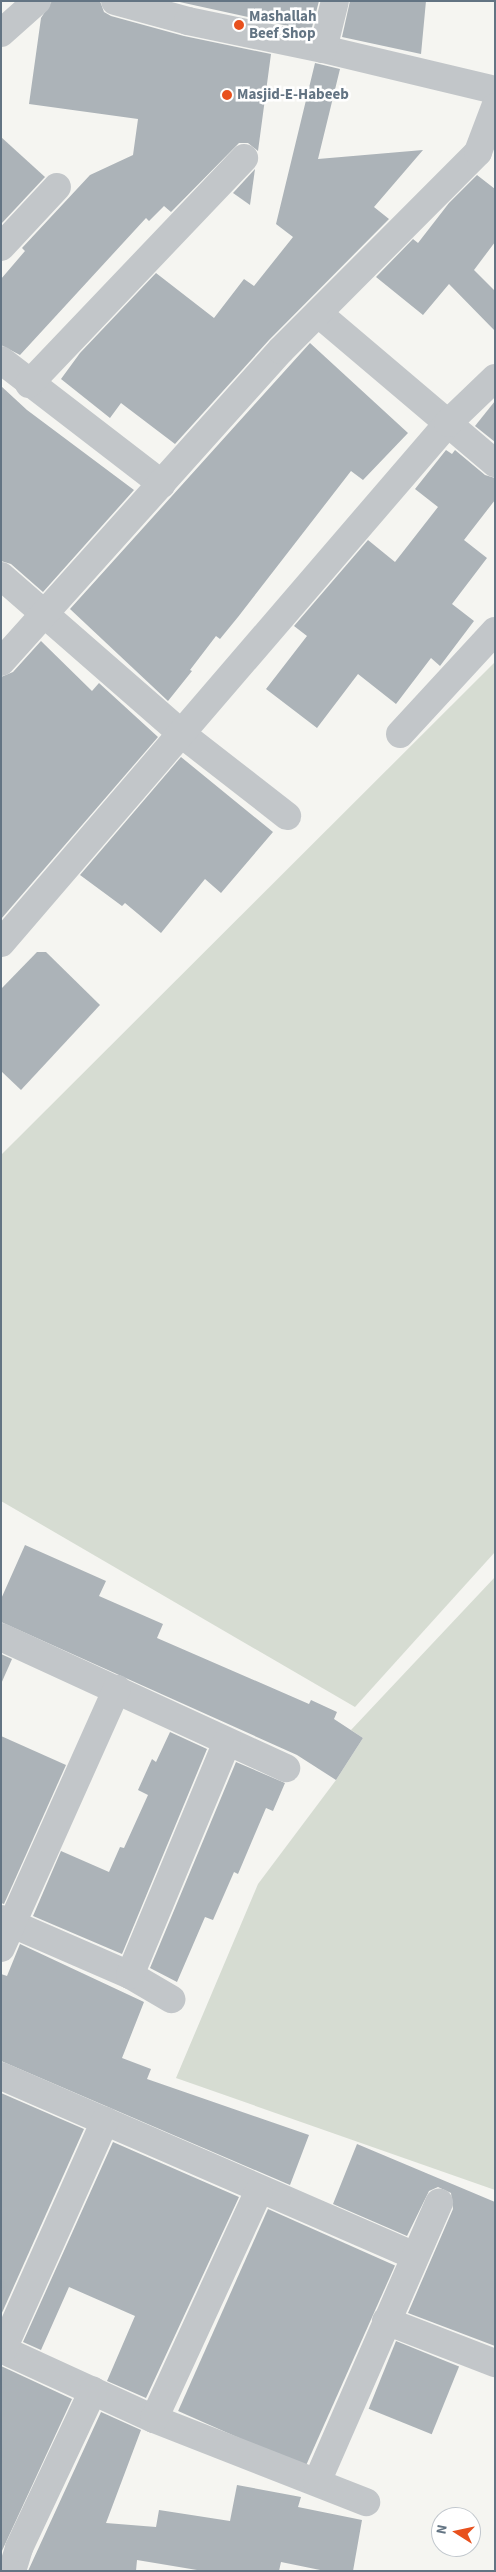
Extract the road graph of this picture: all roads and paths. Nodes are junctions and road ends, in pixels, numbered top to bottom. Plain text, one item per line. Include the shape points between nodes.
1 (38, 1) edge
2 (115, 1) edge
3 (335, 1) edge
4 (190, 11) edge
5 (1, 33) edge
6 (323, 49) junction
7 (495, 90) edge
8 (495, 107) edge
9 (244, 158) dead end
10 (57, 188) dead end
11 (1, 247) edge
12 (319, 314) junction
13 (1, 360) edge
14 (495, 378) edge
15 (29, 384) junction
16 (448, 423) junction
17 (495, 463) edge
18 (162, 484) junction
19 (1, 576) edge
20 (45, 615) junction
21 (495, 631) edge
22 (1, 662) edge
23 (400, 734) dead end
24 (182, 735) junction
25 (287, 816) dead end
26 (1, 943) edge
27 (1, 1637) edge
28 (117, 1689) junction
29 (227, 1742) junction
30 (286, 1768) dead end
31 (7, 1921) edge
32 (1, 1948) edge
33 (130, 1975) junction
34 (171, 1998) dead end
35 (1, 2076) edge
36 (105, 2121) junction
37 (259, 2191) junction
38 (439, 2203) dead end
39 (414, 2256) junction
40 (386, 2321) junction
41 (2, 2349) edge
42 (495, 2363) edge
43 (93, 2391) junction
44 (154, 2419) junction
45 (317, 2482) junction
46 (366, 2502) dead end
47 (12, 2571) edge

1 - 5 street
2 - 4 street
3 - 6 street
4 - 6 street
6 - 7 street
8 - 12 street via 478,152
9 - 15 street
10 - 11 street
12 - 16 street
12 - 18 street via 281,350
13 - 15 street
14 - 16 street
15 - 18 street
16 - 17 street
16 - 24 street
18 - 20 street
19 - 20 street
20 - 22 street
20 - 24 street
21 - 23 street
24 - 25 street
24 - 26 street
27 - 28 street
28 - 29 street
28 - 31 street
29 - 30 street
29 - 33 street
31 - 32 street
31 - 33 street
33 - 34 street
35 - 36 street
36 - 37 street
36 - 41 street
37 - 39 street
37 - 44 street
38 - 39 street
39 - 40 street
40 - 42 street
40 - 45 street
41 - 43 street
43 - 44 street
43 - 47 street via 19,2548
44 - 45 street
45 - 46 street

